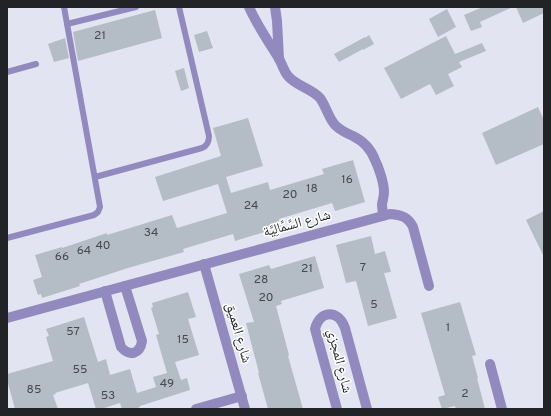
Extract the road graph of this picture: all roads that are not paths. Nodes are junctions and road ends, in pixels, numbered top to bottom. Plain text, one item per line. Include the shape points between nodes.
1 (64, 7) edge
2 (136, 7) edge
3 (179, 7) edge
4 (249, 7) edge
5 (275, 7) edge
6 (67, 24) junction
7 (279, 59) junction
8 (36, 64) dead end
9 (7, 72) edge
10 (95, 177) junction
11 (383, 216) junction
12 (7, 238) edge
13 (204, 264) junction
14 (125, 286) junction
15 (429, 286) dead end
16 (106, 291) junction
17 (7, 318) edge
18 (490, 364) dead end
19 (242, 396) junction
20 (196, 409) edge
21 (246, 409) edge
22 (337, 409) edge
23 (367, 409) edge
24 (502, 409) edge

1 - 6 lane
2 - 6 lane
3 - 10 lane via 208,142 202,148
4 - 7 street
5 - 7 street
6 - 10 lane
7 - 11 street via 282,68 294,82 319,97 336,126 360,140 372,154 384,189
8 - 9 lane
10 - 12 lane via 100,207 96,214
11 - 13 street, شارع السَّمَّالِيَّة
11 - 15 street, شارع السَّمَّالِيَّة via 398,214 410,222
13 - 14 street, شارع السَّمَّالِيَّة
13 - 19 street, شارع العميق
14 - 16 street, شارع السَّمَّالِيَّة
14 - 16 street via 142,341 141,347 131,353 121,347
16 - 17 street, شارع السَّمَّالِيَّة
18 - 24 street
19 - 20 street
19 - 21 street, شارع العميق
22 - 23 street, شارع المجزي via 315,329 322,316 330,314 343,320

